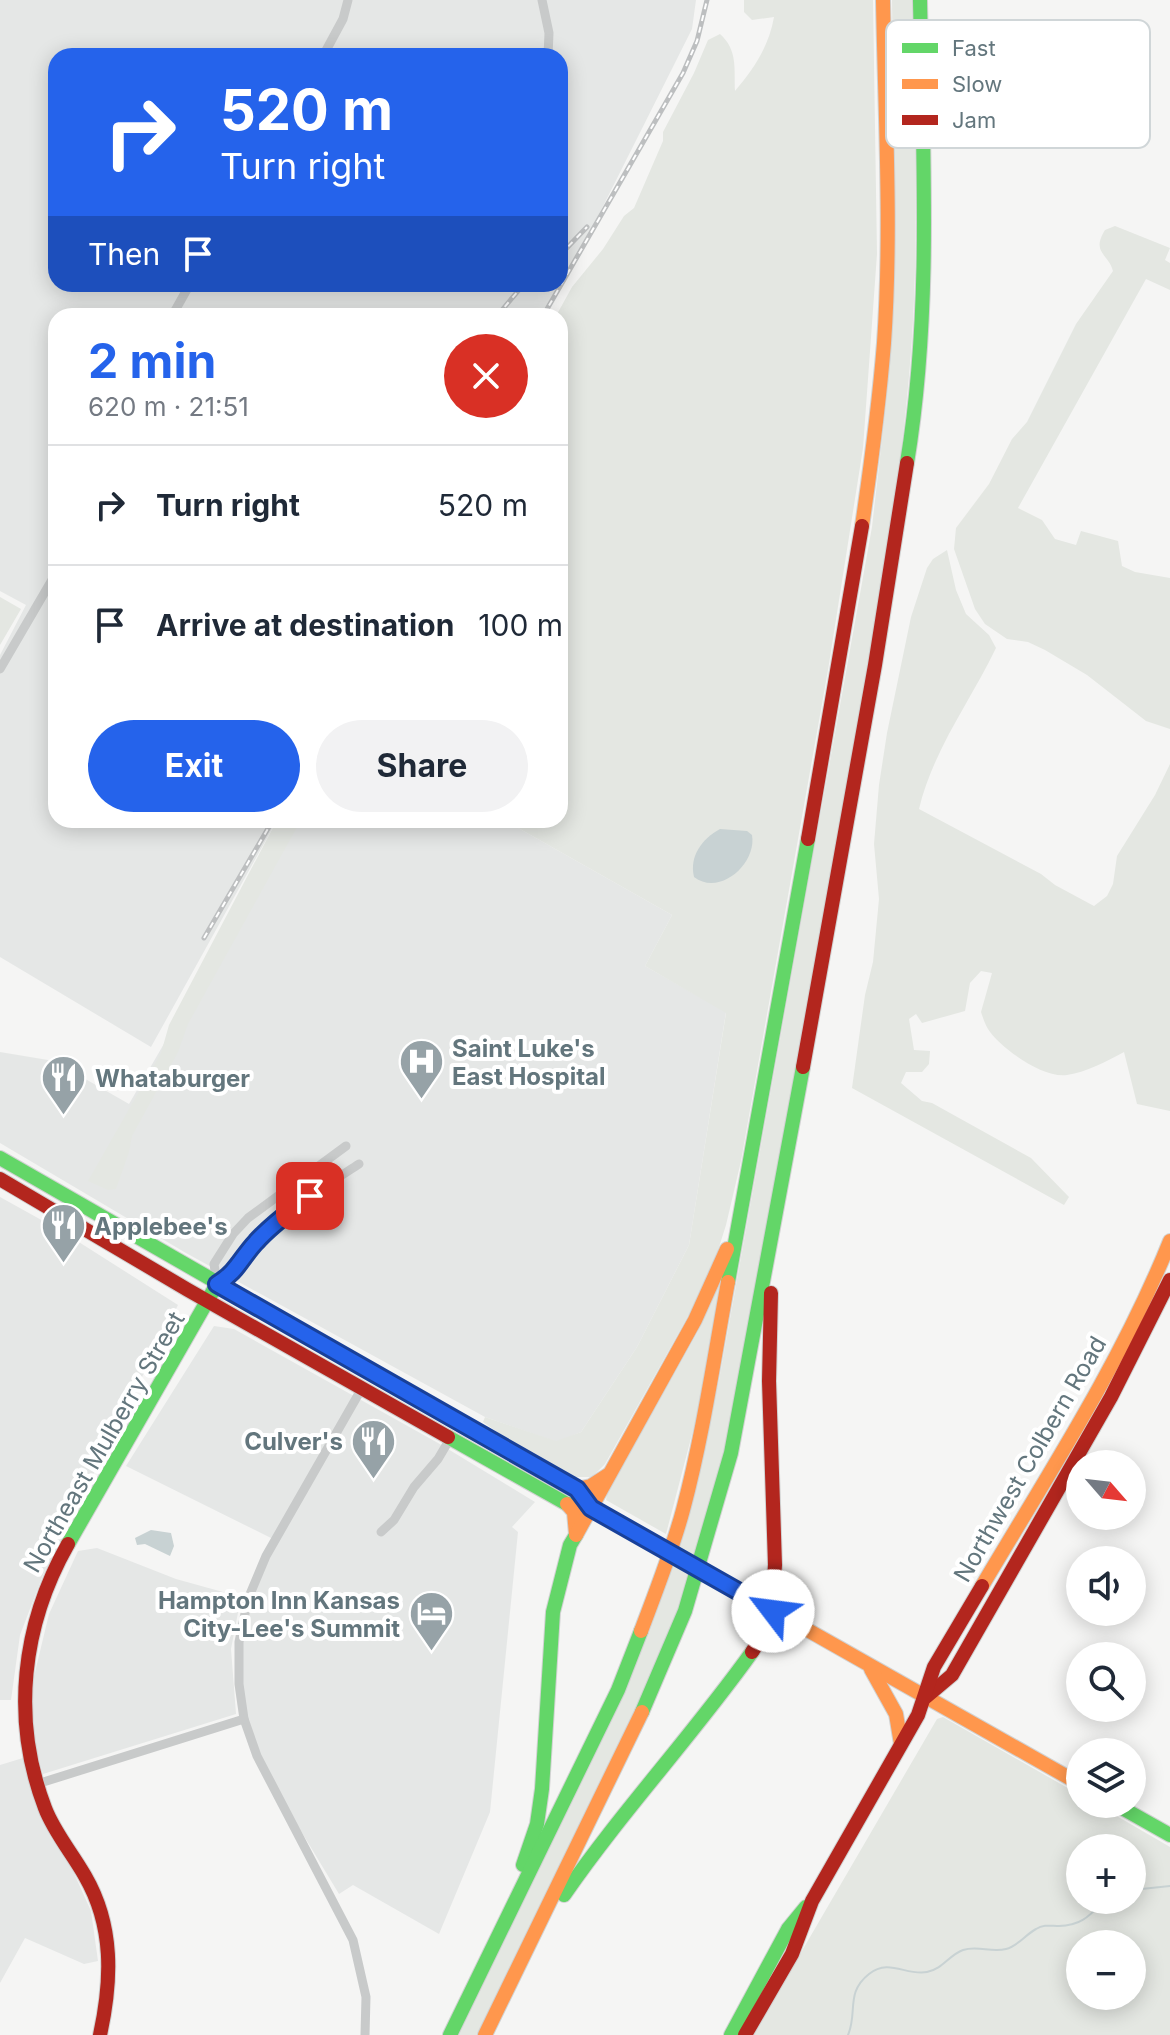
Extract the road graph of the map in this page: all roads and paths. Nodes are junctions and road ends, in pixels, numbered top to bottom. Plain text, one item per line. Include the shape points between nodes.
1 (348, 0) edge
2 (542, 0) edge
3 (883, 0) edge
4 (920, 0) edge
5 (920, 20) edge
6 (327, 48) edge
7 (548, 48) edge
8 (923, 148) edge
9 (48, 587) edge
10 (0, 669) edge
11 (346, 1146) dead end
12 (0, 1158) edge
13 (359, 1164) dead end
14 (0, 1179) edge
15 (746, 1186) junction
16 (773, 1235) junction
17 (1170, 1241) edge
18 (217, 1284) junction
19 (1163, 1286) edge
20 (208, 1300) junction
21 (362, 1388) junction
22 (451, 1437) junction
23 (610, 1474) junction
24 (577, 1489) junction
25 (567, 1504) junction
26 (591, 1508) junction
27 (381, 1532) dead end
28 (576, 1534) junction
29 (773, 1611) junction
30 (868, 1665) junction
31 (926, 1697) junction
32 (244, 1719) junction
33 (901, 1744) junction
34 (1066, 1776) edge
35 (37, 1784) junction
36 (1140, 1818) edge
37 (1170, 1835) edge
38 (812, 1901) junction
39 (503, 1926) junction
40 (513, 1979) junction
41 (100, 2035) edge
42 (365, 2035) edge
43 (450, 2035) edge
44 (485, 2035) edge
45 (731, 2035) edge
46 (745, 2035) edge

1 - 6 street
2 - 7 street
3 - 15 main road via 887,252 876,430 854,586
4 - 5 main road
8 - 16 main road via 925,246 913,429
9 - 10 street
11 - 18 street via 233,1234 214,1264
12 - 18 main road
13 - 18 street via 272,1226 233,1275
14 - 20 main road
15 - 23 main road via 707,1297
15 - 39 main road via 699,1442 663,1574 618,1690
16 - 29 main road
16 - 40 main road via 731,1453 685,1611 652,1692
17 - 19 main road, Northwest Colbern Road
18 - 20 main road, Northeast Mulberry Street
18 - 24 main road
19 - 31 main road, Northwest Colbern Road via 934,1667
20 - 21 main road
20 - 35 main road, Northeast Mulberry Street via 41,1598 31,1632 22,1711
21 - 22 main road
21 - 32 street via 266,1556 248,1599 239,1639
22 - 25 main road
22 - 27 street
23 - 24 main road
23 - 26 main road
24 - 26 main road
25 - 26 main road
25 - 28 main road via 574,1512
26 - 28 main road
26 - 29 main road, bridge
28 - 39 main road via 553,1612 537,1824
29 - 30 main road
29 - 40 main road via 766,1633 746,1662 572,1882
30 - 31 main road
30 - 33 main road via 895,1708
31 - 33 main road, Northwest Colbern Road
31 - 34 main road
32 - 35 street
32 - 42 street via 257,1756 353,1940 365,1987
33 - 38 main road, Northwest Colbern Road
35 - 41 main road, Northeast Mulberry Street via 60,1838 96,1897 105,1928 111,1961
36 - 37 main road
38 - 45 main road via 788,1929
38 - 46 main road via 792,1954
39 - 43 main road
40 - 44 main road

